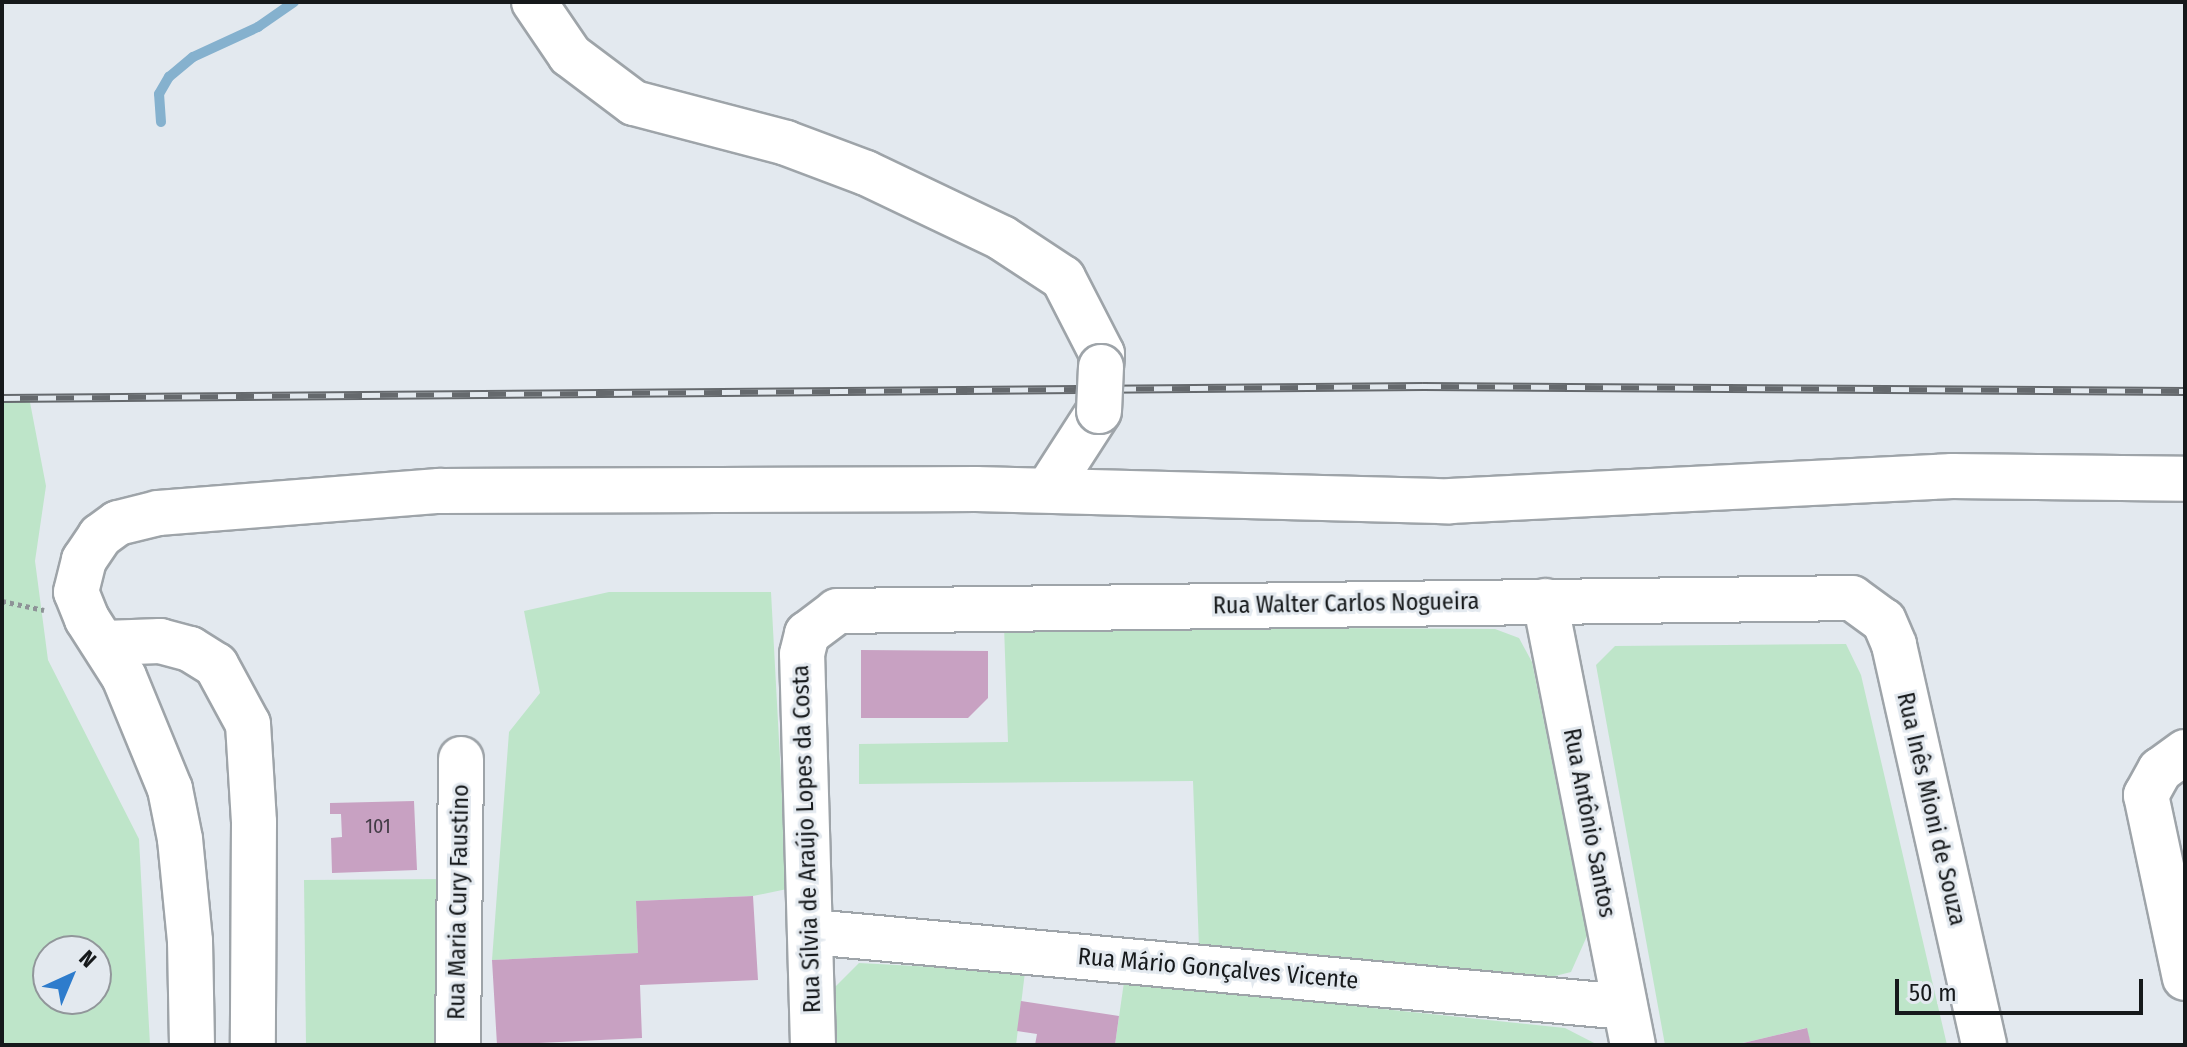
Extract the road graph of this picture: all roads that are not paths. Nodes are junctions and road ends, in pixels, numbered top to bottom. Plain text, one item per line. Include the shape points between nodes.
1 (534, 2) edge
2 (2185, 479) edge
3 (1048, 490) junction
4 (1545, 601) junction
5 (1884, 621) joint
6 (807, 634) joint
7 (105, 643) junction
8 (2185, 752) edge
9 (461, 759) dead end
10 (812, 932) junction
11 (2185, 978) edge
12 (1629, 1026) edge
13 (192, 1045) edge
14 (253, 1045) edge
15 (458, 1045) edge
16 (813, 1045) edge
17 (1984, 1045) edge

1 - 3 street, bridge via 570,55 634,103 786,143 866,173 1002,238 1063,278 1102,354 1099,411
2 - 3 street via 1952,476 1450,501
3 - 7 street via 439,491 158,513 118,523 100,536 84,560 76,592
4 - 5 street, Rua Walter Carlos Nogueira via 1852,598
4 - 6 street, Rua Walter Carlos Nogueira via 837,611
4 - 12 street, Rua Antônio Santos
5 - 17 street, Rua Inês Mioni de Souza
6 - 10 street, Rua Sílvia de Araújo Lopes da Costa via 802,654
7 - 13 street via 161,765 180,839 190,941
7 - 14 street via 160,641 190,649 216,665 248,724
8 - 11 street via 2160,770 2146,795
9 - 15 street, Rua Maria Cury Faustino
10 - 12 street, Rua Mário Gonçalves Vicente
10 - 16 street, Rua Sílvia de Araújo Lopes da Costa

